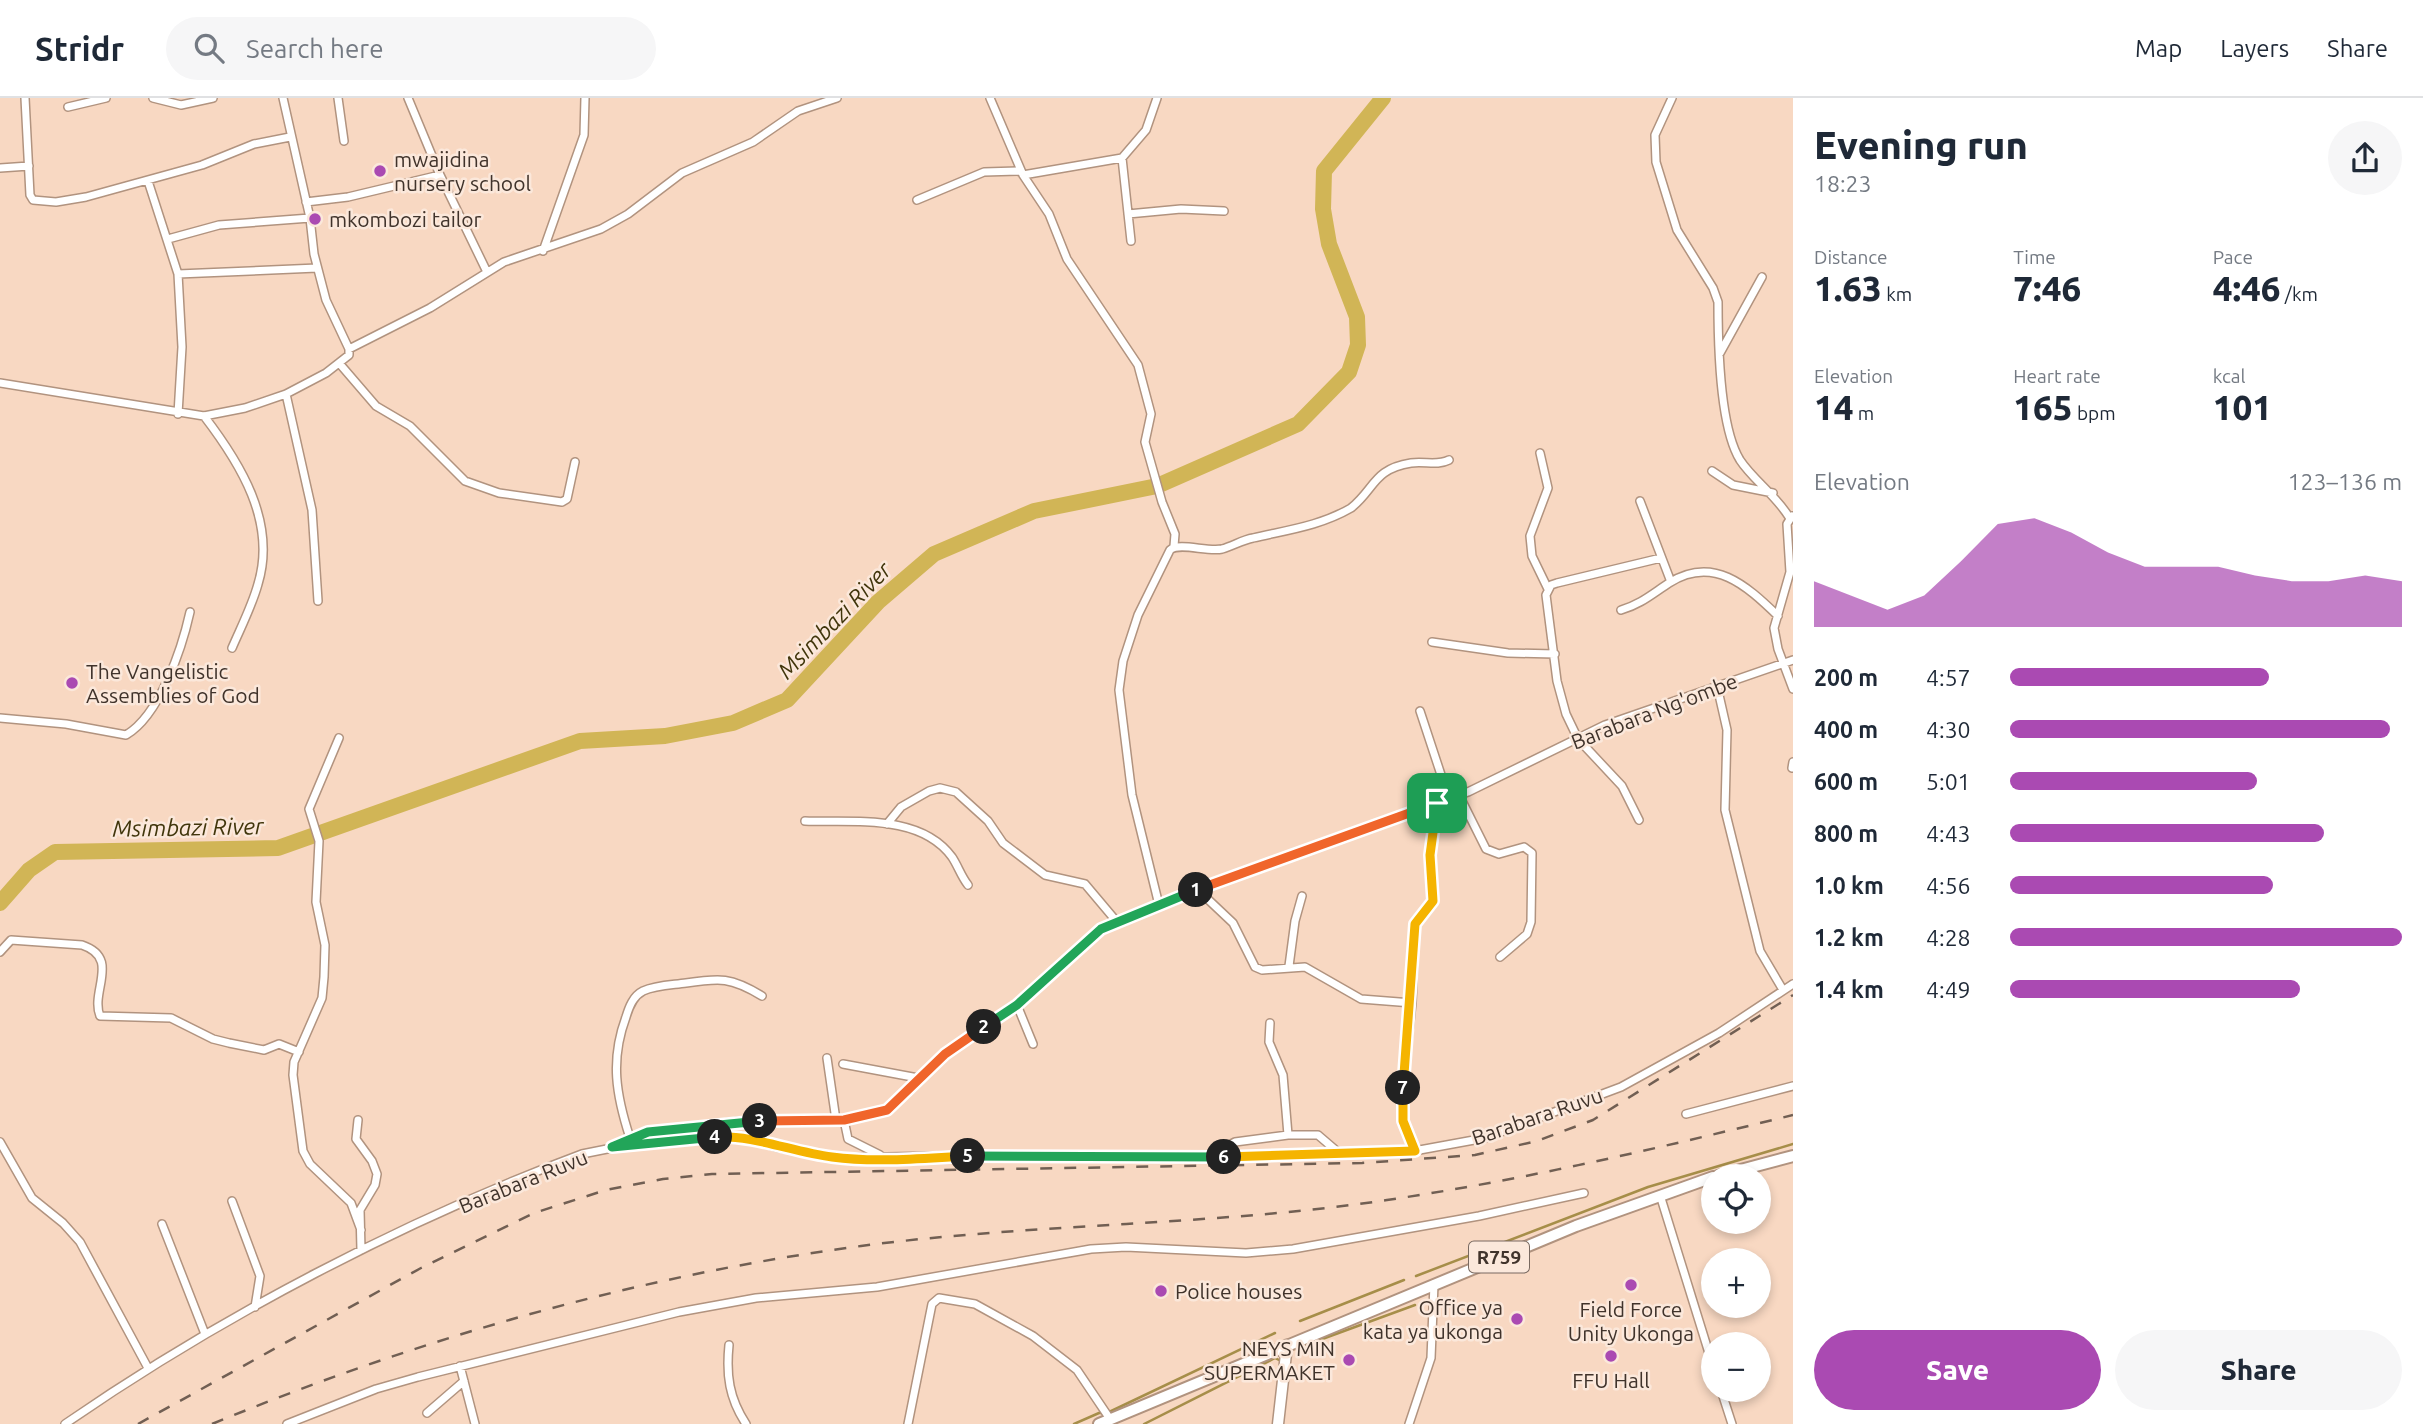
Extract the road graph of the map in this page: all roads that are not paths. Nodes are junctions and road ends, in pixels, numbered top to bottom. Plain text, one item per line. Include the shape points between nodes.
1 (25, 98) edge
2 (106, 98) edge
3 (153, 98) edge
4 (213, 98) edge
5 (283, 98) edge
6 (338, 98) edge
7 (408, 98) edge
8 (585, 98) edge
9 (837, 98) edge
10 (990, 98) edge
11 (1157, 98) edge
12 (1672, 98) edge
13 (68, 107) dead end
14 (290, 137) junction
15 (344, 141) dead end
16 (1122, 158) junction
17 (29, 166) junction
18 (0, 168) edge
19 (1022, 173) junction
20 (440, 175) junction
21 (148, 181) junction
22 (917, 200) dead end
23 (306, 202) junction
24 (1224, 211) dead end
25 (1128, 214) junction
26 (310, 218) junction
27 (168, 239) junction
28 (1131, 241) dead end
29 (543, 251) junction
30 (317, 268) junction
31 (487, 272) junction
32 (178, 274) junction
33 (1762, 277) dead end
34 (349, 349) junction
35 (1720, 353) junction
36 (340, 363) junction
37 (0, 383) edge
38 (286, 394) junction
39 (178, 414) junction
40 (204, 416) junction
41 (1540, 453) dead end
42 (1450, 460) dead end
43 (575, 462) dead end
44 (1712, 471) dead end
45 (1773, 493) junction
46 (1640, 501) dead end
47 (1791, 516) edge
48 (1174, 546) junction
49 (1661, 558) junction
50 (1671, 582) junction
51 (1548, 589) junction
52 (318, 601) dead end
53 (1621, 610) dead end
54 (190, 612) dead end
55 (1778, 616) junction
56 (1432, 642) dead end
57 (232, 648) dead end
58 (1555, 654) junction
59 (1789, 661) edge
60 (1717, 686) junction
61 (1793, 689) edge
62 (1420, 710) dead end
63 (0, 718) edge
64 (339, 738) dead end
65 (1578, 738) junction
66 (1460, 795) junction
67 (1449, 799) junction
68 (1437, 803) junction
69 (1639, 820) dead end
70 (805, 821) dead end
71 (887, 824) junction
72 (968, 885) dead end
73 (1197, 889) junction
74 (1302, 896) dead end
75 (1159, 905) junction
76 (1117, 922) junction
77 (0, 952) edge
78 (1500, 957) dead end
79 (1289, 965) junction
80 (1793, 984) edge
81 (1783, 990) junction
82 (762, 996) dead end
83 (1412, 1003) junction
84 (1017, 1005) junction
85 (1270, 1023) dead end
86 (1033, 1044) dead end
87 (299, 1052) junction
88 (827, 1058) dead end
89 (843, 1064) dead end
90 (918, 1078) junction
91 (1793, 1086) edge
92 (1686, 1114) dead end
93 (358, 1120) dead end
94 (840, 1120) junction
95 (1288, 1135) junction
96 (630, 1138) junction
97 (0, 1142) edge
98 (612, 1147) junction
99 (1415, 1151) junction
100 (1340, 1154) junction
101 (1793, 1156) edge
102 (886, 1157) junction
103 (1207, 1157) junction
104 (1763, 1164) edge
105 (1701, 1182) edge
106 (1584, 1193) dead end
107 (1660, 1195) junction
108 (232, 1201) dead end
109 (162, 1224) dead end
110 (360, 1230) junction
111 (360, 1250) junction
112 (1434, 1283) junction
113 (256, 1307) junction
114 (1702, 1332) edge
115 (205, 1334) junction
116 (729, 1345) dead end
117 (1287, 1345) junction
118 (460, 1366) junction
119 (148, 1368) junction
120 (464, 1381) junction
121 (1725, 1402) edge
122 (427, 1413) dead end
123 (1110, 1419) junction
124 (292, 1423) edge
125 (65, 1424) edge
126 (475, 1424) edge
127 (746, 1424) edge
128 (908, 1424) edge
129 (1099, 1424) edge
130 (1279, 1424) edge
131 (1409, 1424) edge
132 (1731, 1424) edge

1 - 17 street
2 - 13 street
3 - 4 street via 181,105
5 - 14 street
6 - 15 street
7 - 20 street
8 - 29 street via 582,144
9 - 29 street via 798,111 753,142 682,173 601,229
10 - 19 street
11 - 16 street via 1146,130
12 - 35 street via 1655,135 1656,162 1677,230 1718,302
14 - 21 street via 254,144
14 - 23 street
16 - 19 street
16 - 25 street
17 - 18 street
17 - 21 street via 33,200 86,197
19 - 22 street via 984,172
19 - 48 street via 1049,214 1067,259 1138,365 1151,414 1145,442 1175,534
20 - 23 street
20 - 31 street
21 - 27 street
23 - 26 street
24 - 25 street
25 - 28 street
26 - 27 street via 219,225
26 - 30 street
27 - 32 street
29 - 31 street
30 - 32 street
30 - 34 street
31 - 34 street via 430,308
32 - 39 street via 182,347
33 - 35 street
34 - 36 street
35 - 45 street via 1732,447
36 - 38 street
36 - 43 street via 376,406 410,426 455,474 475,486 562,502
37 - 39 street
38 - 40 street
38 - 52 street via 312,510
39 - 40 street
40 - 57 street via 235,457 251,493 262,541 259,582
41 - 51 street via 1548,488 1530,536 1532,556
42 - 48 street via 1395,468 1369,485 1351,508 1289,533 1206,551
44 - 45 street via 1733,485
45 - 47 street
46 - 49 street
47 - 55 street via 1787,531 1790,572
48 - 75 street via 1138,615 1119,690 1132,795
49 - 50 street
49 - 51 street via 1587,574
50 - 53 street via 1640,604
50 - 55 street via 1700,571 1718,571 1738,581
51 - 58 street via 1547,613
54 - 63 street via 174,670 126,736
55 - 59 street via 1774,628 1778,649
56 - 58 street via 1508,653
58 - 65 street via 1566,714
59 - 60 street, Barabara Ng'ombe
59 - 61 street
60 - 65 street, Barabara Ng'ombe
60 - 81 street via 1727,730 1725,810 1760,951
62 - 67 street
64 - 87 street via 309,809 319,841 317,902 325,944 324,976 322,998
65 - 66 street, Barabara Ng'ombe
65 - 69 street via 1622,786
66 - 67 street, Barabara Ng'ombe
66 - 78 street via 1486,849 1499,854 1524,846 1532,853 1531,922 1527,934
67 - 68 street, Barabara Ng'ombe
68 - 73 street, Barabara Ng'ombe
68 - 83 street via 1430,855 1433,901 1415,924
70 - 71 street
71 - 72 street via 915,829 936,843 952,857
71 - 76 street via 919,795 940,788 956,792 988,821 1003,843 1045,875 1085,884
73 - 75 street, Barabara Ng'ombe
73 - 79 street via 1233,923 1255,967
74 - 79 street
75 - 76 street, Barabara Ng'ombe
76 - 84 street, Barabara Ng'ombe via 1101,929
77 - 87 street via 11,940 91,948 102,963 100,1016 171,1018 214,1039 264,1049 279,1044
79 - 83 street via 1314,970 1361,999
80 - 81 street, Barabara Ruvu
81 - 99 street, Barabara Ruvu via 1621,1087 1485,1138
82 - 96 street via 717,978 654,988 632,1001 615,1062 619,1105
83 - 99 street via 1403,1121
84 - 86 street
84 - 90 street, Barabara Ng'ombe
85 - 95 street via 1269,1042 1283,1075
87 - 110 street via 293,1075 303,1150 310,1164 351,1203
88 - 94 street
89 - 90 street
90 - 94 street, Barabara Ng'ombe via 887,1110
91 - 92 street
93 - 110 street via 356,1139 377,1174 360,1210
94 - 96 street, Barabara Ng'ombe via 743,1121
94 - 102 street via 848,1139
95 - 100 street via 1318,1135
95 - 103 street via 1234,1142
96 - 98 street, Barabara Ng'ombe
97 - 119 street via 32,1198 80,1242
98 - 102 street, Barabara Ruvu via 741,1136 836,1158
98 - 111 street, Barabara Ruvu via 550,1166
99 - 100 street, Barabara Ruvu
100 - 103 street, Barabara Ruvu
101 - 104 main road, R759
102 - 103 street, Barabara Ruvu
105 - 107 main road, R759
106 - 118 street via 1293,1249 1208,1253 1126,1247 1091,1250 877,1287 756,1298 679,1312
107 - 112 main road, R759
107 - 114 street
108 - 113 street via 260,1276
109 - 115 street
110 - 111 street
111 - 113 street, Barabara Ruvu
112 - 117 main road, R759
112 - 131 street via 1431,1358
113 - 115 street, Barabara Ruvu
115 - 119 street, Barabara Ruvu
116 - 127 street via 726,1374 735,1408
117 - 123 main road, R759
117 - 130 street
118 - 120 street
118 - 124 street via 376,1389
119 - 125 street, Barabara Ruvu
120 - 122 street
120 - 126 street
121 - 132 street
123 - 128 street via 1076,1370 1033,1336 975,1304 939,1298 932,1304
123 - 129 main road, R759

